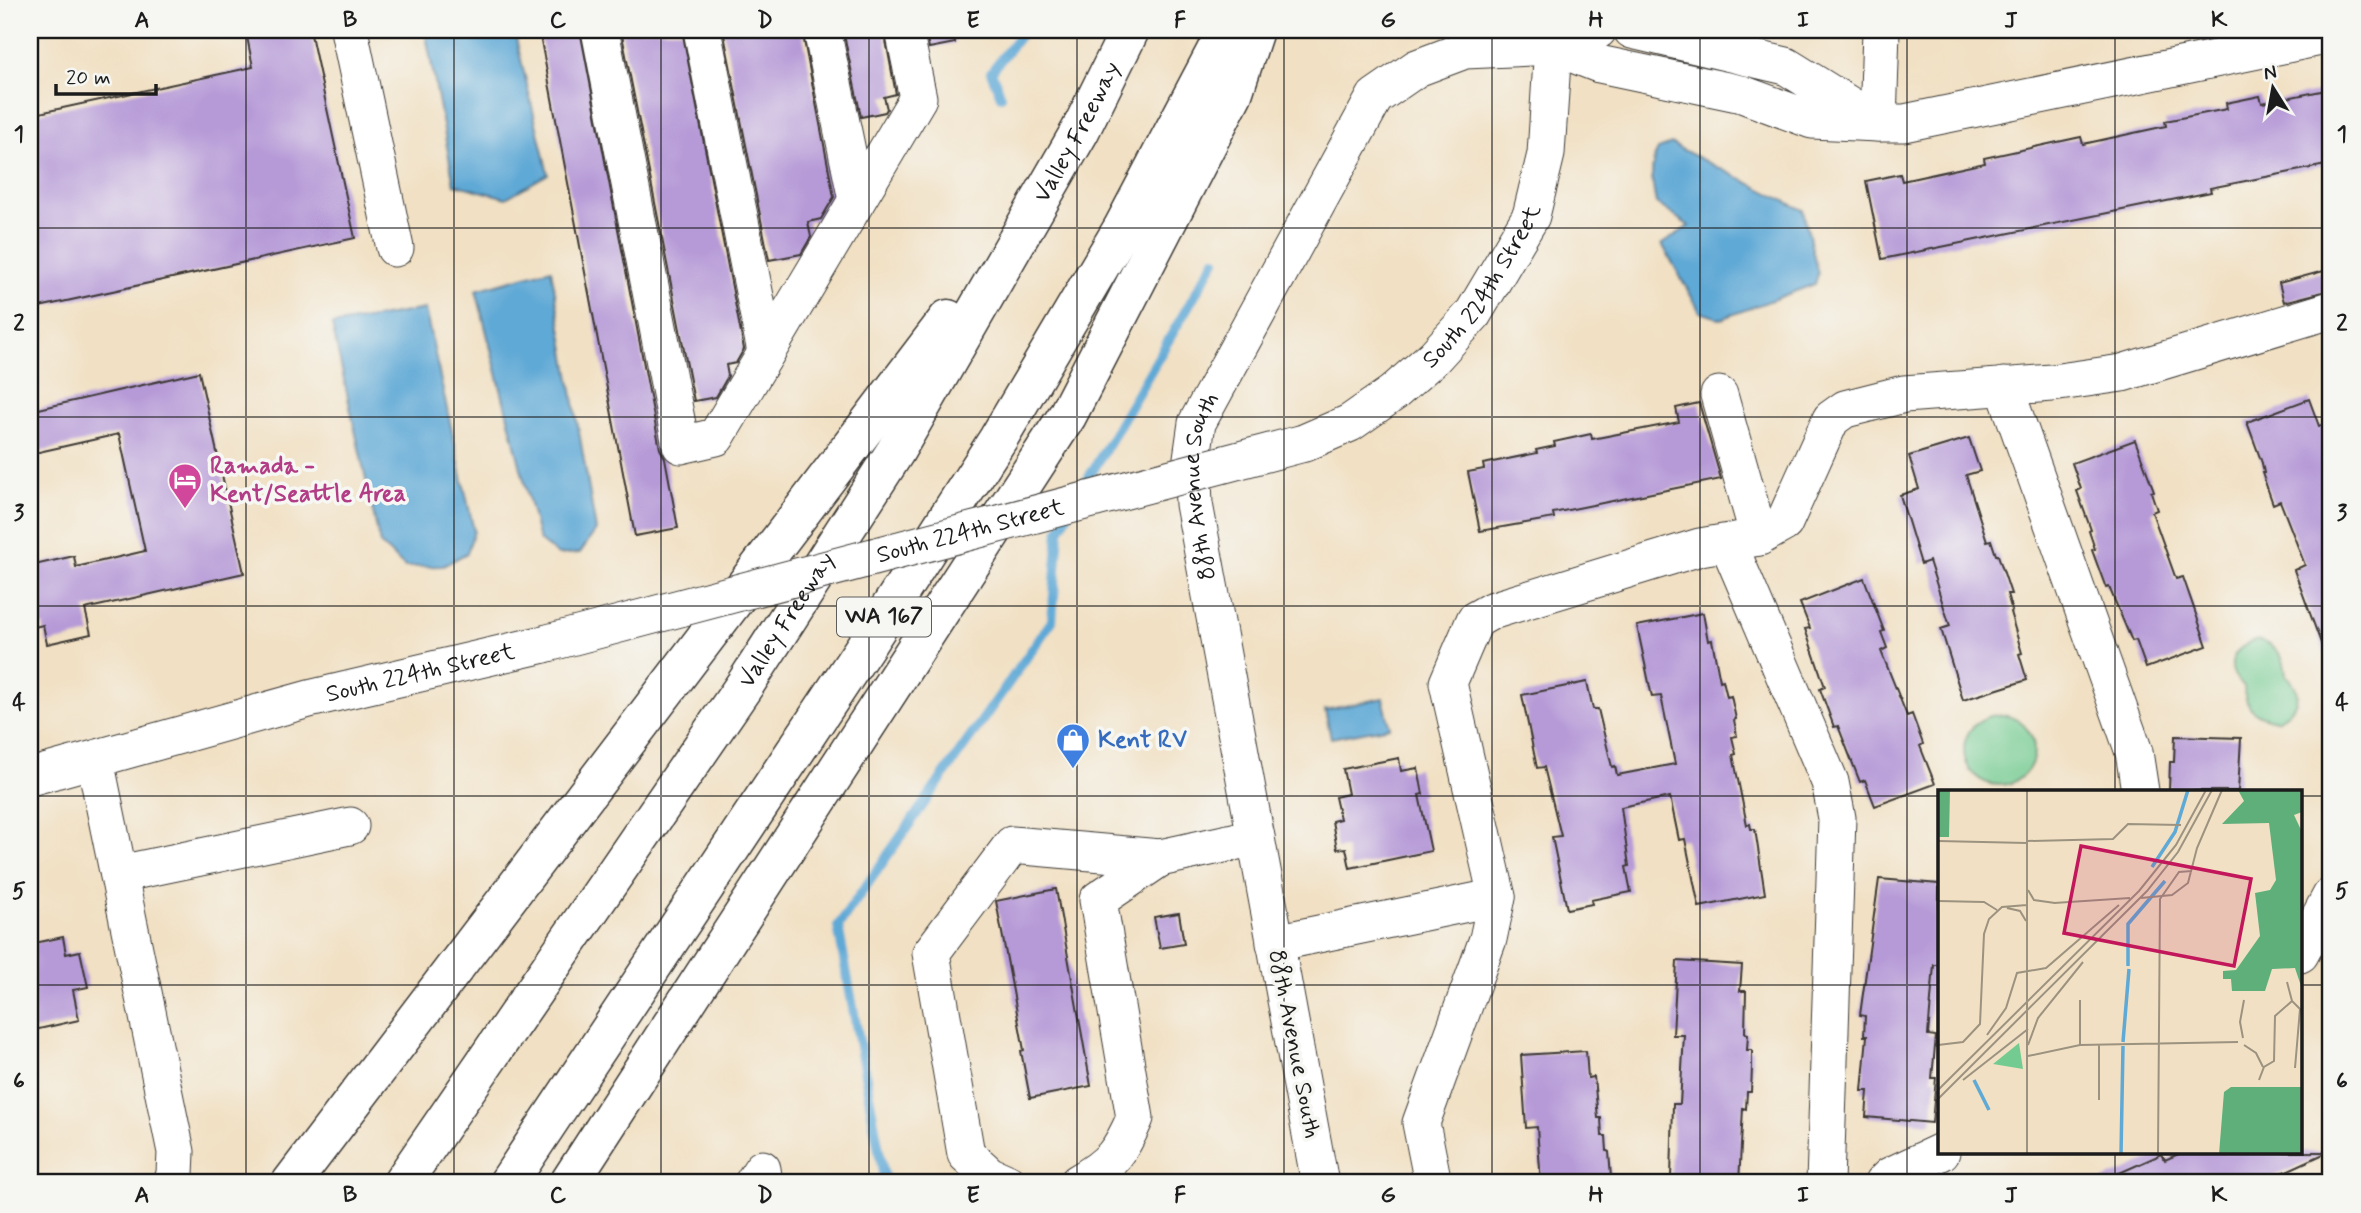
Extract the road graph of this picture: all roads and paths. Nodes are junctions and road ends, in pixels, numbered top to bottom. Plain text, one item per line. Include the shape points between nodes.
1 (349, 30) edge
2 (600, 30) edge
3 (702, 30) edge
4 (822, 30) edge
5 (904, 30) edge
6 (1130, 30) edge
7 (1227, 30) edge
8 (1254, 30) edge
9 (1598, 30) edge
10 (1632, 30) edge
11 (1881, 30) edge
12 (2331, 35) edge
13 (1552, 38) edge
14 (2253, 40) edge
15 (1700, 46) junction
16 (1692, 83) junction
17 (1878, 122) junction
18 (1041, 197) junction
19 (857, 200) junction
20 (395, 248) dead end
21 (2331, 310) edge
22 (766, 352) junction
23 (2004, 386) junction
24 (1719, 395) dead end
25 (1744, 540) junction
26 (95, 760) junction
27 (30, 776) edge
28 (2140, 790) edge
29 (351, 826) dead end
30 (1256, 836) junction
31 (1160, 858) junction
32 (119, 874) junction
33 (2331, 896) edge
34 (1497, 897) junction
35 (1275, 943) junction
36 (2302, 950) edge
37 (1938, 1153) edge
38 (172, 1183) edge
39 (291, 1183) edge
40 (402, 1183) edge
41 (508, 1183) edge
42 (569, 1183) edge
43 (753, 1183) edge
44 (764, 1183) edge
45 (1007, 1183) edge
46 (1078, 1183) edge
47 (1320, 1183) edge
48 (1433, 1183) edge
49 (1825, 1183) edge
50 (1883, 1183) edge

1 - 20 street
2 - 22 street via 681,445 716,437
3 - 22 street
4 - 19 street
5 - 19 street via 918,98
6 - 18 highway, Valley Freeway / WA 167
7 - 41 highway, WA 167 via 1122,229 998,439
8 - 42 highway via 1233,94 1067,416
9 - 13 street
10 - 15 street
11 - 17 street
12 - 14 street
13 - 16 street via 1599,64
13 - 26 street, South 224th Street, bridge via 1546,154 1531,216 1473,314 1434,357 1350,423 1304,443 544,644 309,699
13 - 30 street, 88th Avenue South via 1465,50 1417,68 1375,97 1197,424 1192,458 1194,504
14 - 17 street via 1904,123
15 - 16 street
15 - 17 street via 1786,65
16 - 17 street via 1742,94 1812,120
18 - 39 highway
18 - 40 highway, Valley Freeway / WA 167 via 895,452 746,683
19 - 22 street
21 - 23 street via 2122,373
23 - 25 street via 1904,394 1845,409 1831,419 1784,523
23 - 28 street via 2134,752
24 - 25 street
25 - 34 street via 1700,547 1491,611 1475,620 1448,683
25 - 49 street via 1830,782 1837,818
26 - 27 street, South 224th Street
26 - 32 street
29 - 32 street
30 - 31 street
30 - 35 street, 88th Avenue South
31 - 45 street via 1012,845 931,953 966,1154 989,1175
31 - 46 street via 1098,900 1135,1118 1123,1146 1103,1169
32 - 38 street via 176,1152
33 - 36 street
34 - 35 street
34 - 48 street via 1488,939 1421,1123
35 - 47 street, 88th Avenue South
37 - 50 street
43 - 44 street via 762,1169

